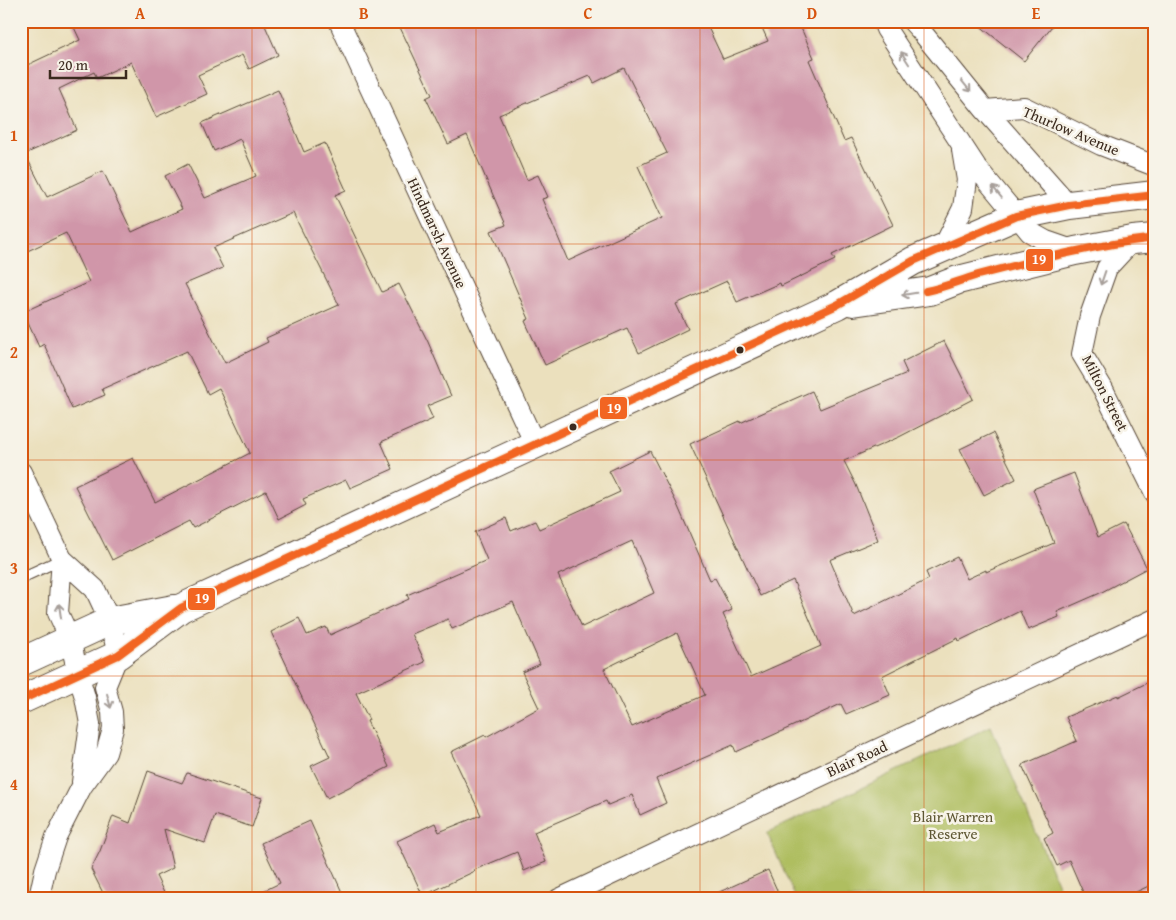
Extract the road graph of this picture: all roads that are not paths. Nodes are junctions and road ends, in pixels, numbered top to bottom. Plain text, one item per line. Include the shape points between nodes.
1 (339, 21) edge
2 (883, 21) edge
3 (912, 21) edge
4 (985, 110) junction
5 (961, 143) junction
6 (1155, 166) edge
7 (1155, 195) edge
8 (1068, 205) junction
9 (1016, 216) junction
10 (1144, 239) edge
11 (943, 248) junction
12 (1075, 251) junction
13 (837, 305) junction
14 (535, 444) junction
15 (21, 472) edge
16 (1155, 493) edge
17 (62, 559) junction
18 (21, 578) edge
19 (181, 608) junction
20 (1155, 619) edge
21 (110, 621) junction
22 (70, 639) junction
23 (118, 655) junction
24 (21, 662) edge
25 (78, 674) junction
26 (21, 700) edge
27 (82, 786) junction
28 (40, 899) edge
29 (559, 899) edge

1 - 14 street, Hindmarsh Avenue
5 -> 2 street
3 -> 4 street, Thurlow Avenue
4 - 6 street, Thurlow Avenue via 1024,107 1101,145
4 - 8 street, Thurlow Avenue
9 -> 5 street
5 - 11 street via 967,180 963,208
7 - 8 main road
8 - 9 main road
9 - 11 main road
9 - 12 street via 1030,232
10 - 12 main road
10 -> 16 street, Milton Street via 1107,268 1090,316 1082,354 1104,389
11 - 13 main road via 913,261
12 -> 13 main road via 958,280 930,291
13 - 14 main road
14 - 19 main road
15 - 17 street
17 - 18 lane
17 - 21 street via 95,589
22 -> 17 street via 58,613
19 - 21 main road
19 - 23 main road
20 - 29 street, Blair Road
21 - 22 main road
21 - 23 street
22 - 24 main road
22 - 25 street
23 - 25 main road
23 -> 27 street via 105,687 113,729 106,752
25 - 26 main road
25 - 27 street via 90,724
27 - 28 street via 56,837

